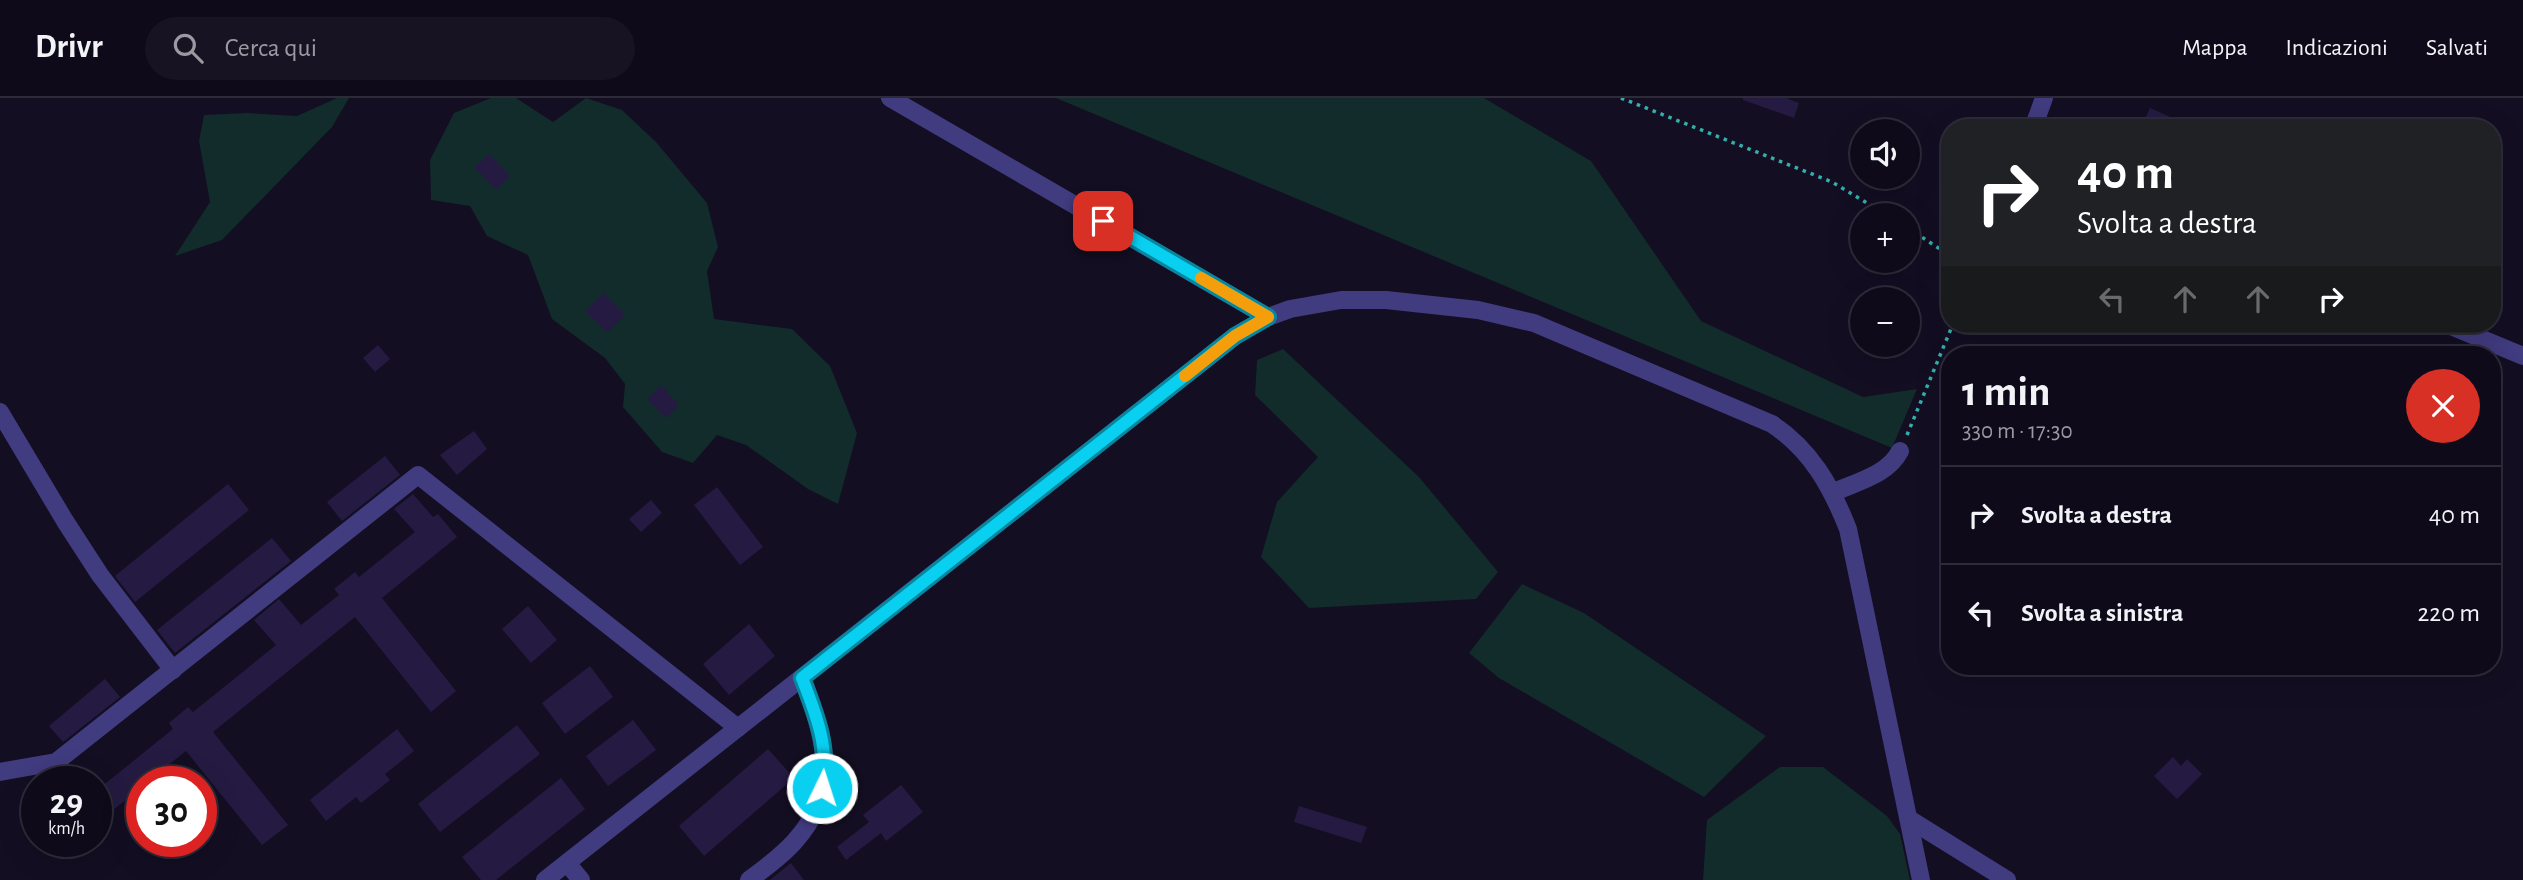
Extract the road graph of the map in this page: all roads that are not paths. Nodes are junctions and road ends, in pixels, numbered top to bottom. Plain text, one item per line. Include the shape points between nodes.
1 (890, 98) edge
2 (2044, 98) edge
3 (2036, 119) edge
4 (1268, 317) junction
5 (2468, 333) edge
6 (2499, 346) edge
7 (2501, 347) edge
8 (2523, 356) edge
9 (0, 412) edge
10 (1900, 451) road end
11 (1832, 493) junction
12 (173, 670) junction
13 (802, 678) junction
14 (738, 728) junction
15 (0, 772) edge
16 (1909, 819) junction
17 (567, 863) junction
18 (545, 880) edge
19 (581, 880) edge
20 (749, 880) edge
21 (1921, 880) edge
22 (2007, 880) edge

1 - 4 street
2 - 3 street
4 - 11 street via 1308,304 1386,300 1520,319 1772,424 1805,452
4 - 13 street via 1235,336
5 - 6 street
7 - 8 street
9 - 12 street via 100,575
10 - 11 street via 1890,466
11 - 16 street via 1848,529
12 - 14 street via 418,475
12 - 15 street via 56,762
13 - 14 street
13 - 20 street via 824,748 820,796 796,841
14 - 17 street
16 - 21 street
16 - 22 street
17 - 18 street
17 - 19 street

